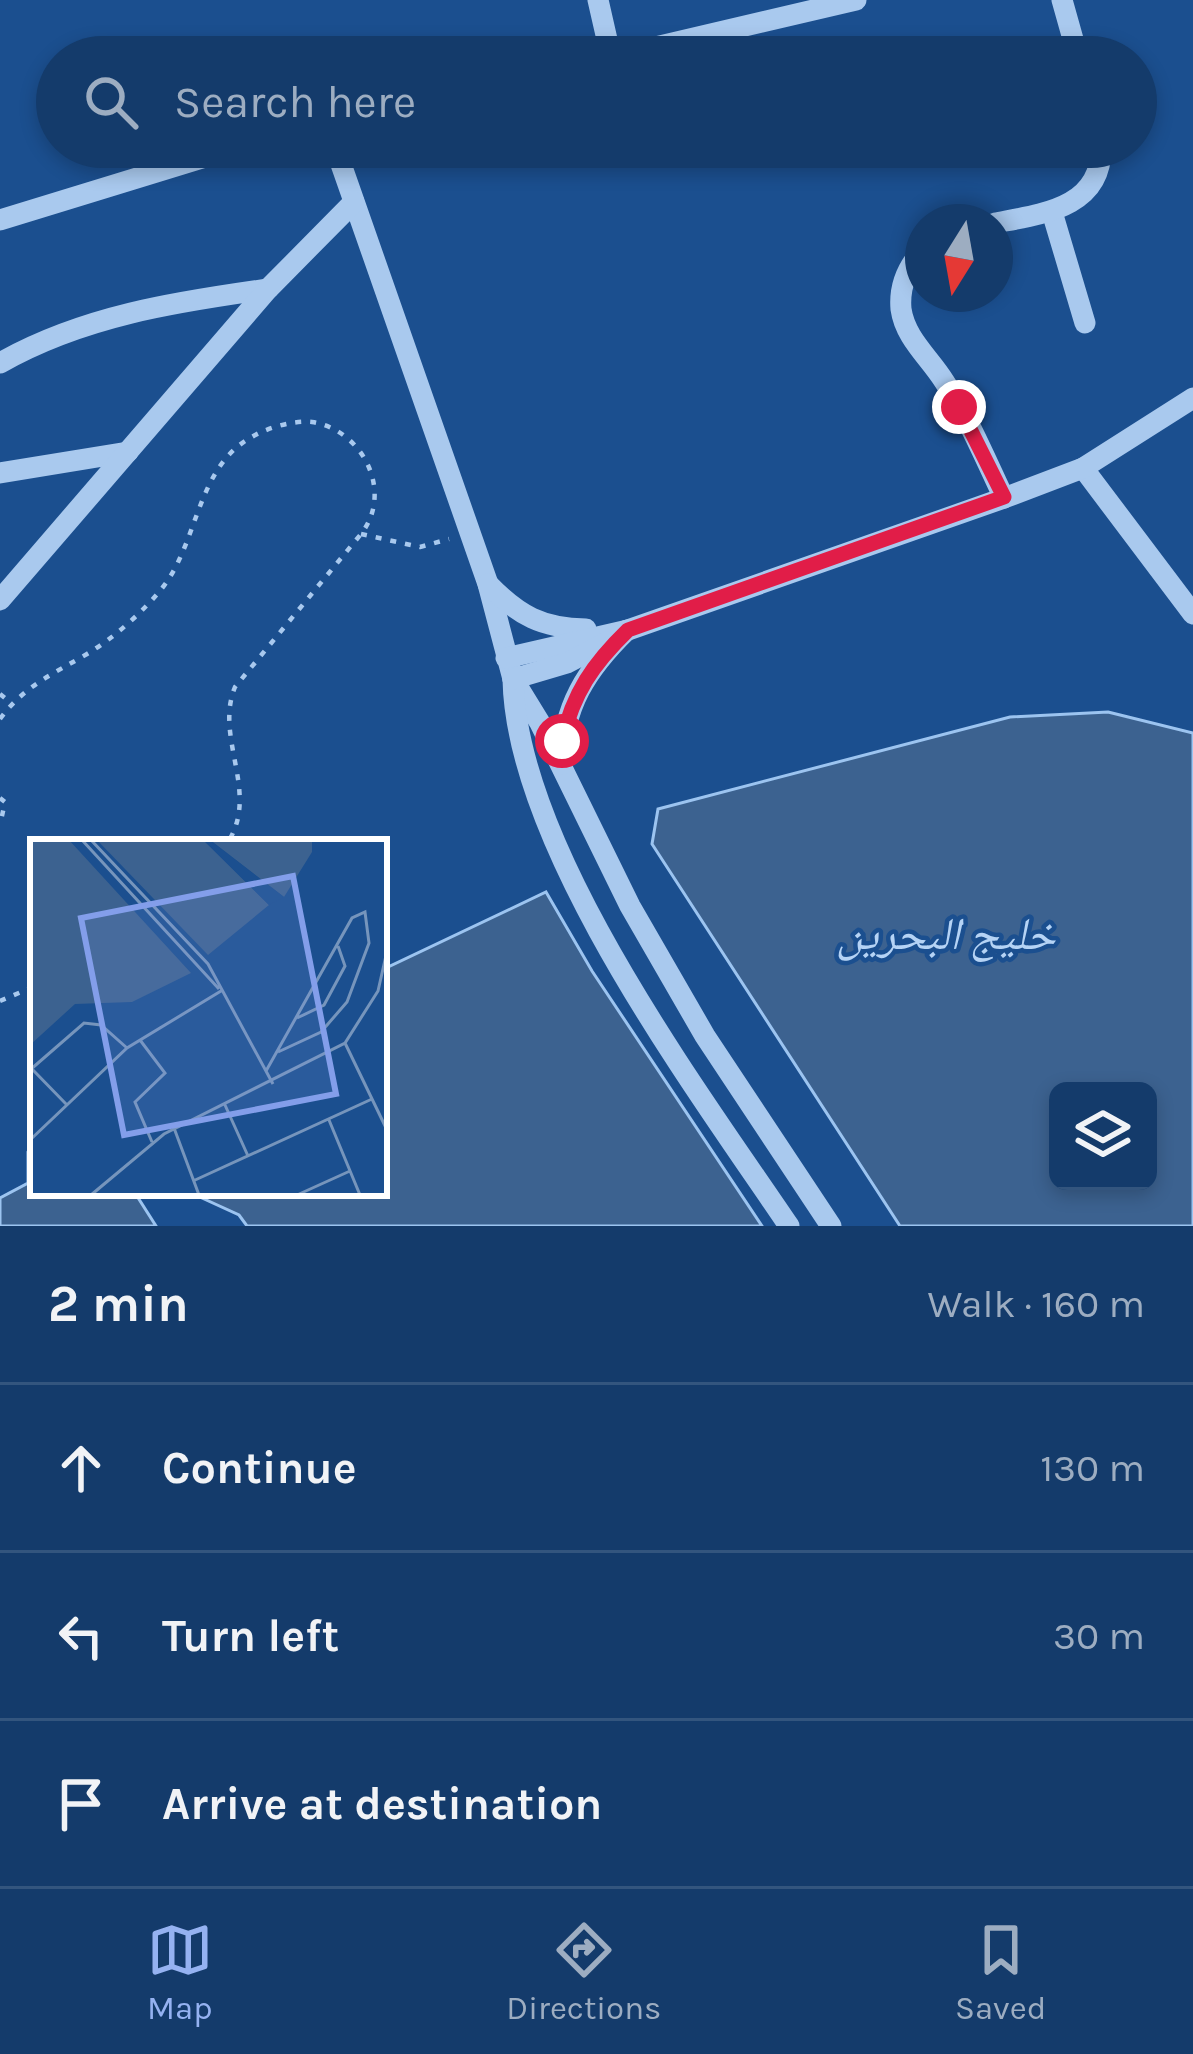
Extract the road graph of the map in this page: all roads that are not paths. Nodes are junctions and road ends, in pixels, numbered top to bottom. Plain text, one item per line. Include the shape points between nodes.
1 (598, 0) edge
2 (856, 0) edge
3 (1062, 0) edge
4 (607, 36) edge
5 (702, 36) edge
6 (1072, 36) edge
7 (170, 168) edge
8 (343, 168) edge
9 (1098, 168) edge
10 (355, 202) junction
11 (1052, 212) junction
12 (0, 220) edge
13 (1013, 220) edge
14 (905, 277) edge
15 (268, 289) junction
16 (1084, 323) dead end
17 (0, 363) edge
18 (1193, 398) edge
19 (128, 452) junction
20 (1082, 468) junction
21 (0, 473) edge
22 (1004, 497) junction
23 (488, 584) junction
24 (0, 600) edge
25 (1193, 614) edge
26 (628, 630) junction
27 (510, 668) junction
28 (562, 770) junction
29 (789, 1226) edge
30 (831, 1226) edge

1 - 4 street
2 - 5 street
3 - 6 street
7 - 12 street
8 - 10 street
9 - 11 street via 1091,186
10 - 15 street
10 - 23 street
11 - 13 street
11 - 16 street
14 - 22 street via 901,307 909,335 945,381
15 - 17 street via 128,312
15 - 19 street
18 - 20 street
19 - 21 street
19 - 24 street
20 - 22 street
20 - 25 street
22 - 26 street
23 - 26 street via 552,628
23 - 27 street
26 - 27 street via 567,663
26 - 28 street via 580,685 565,726
27 - 28 street
27 - 29 street via 518,730 555,839 635,993
28 - 30 street via 705,1036

